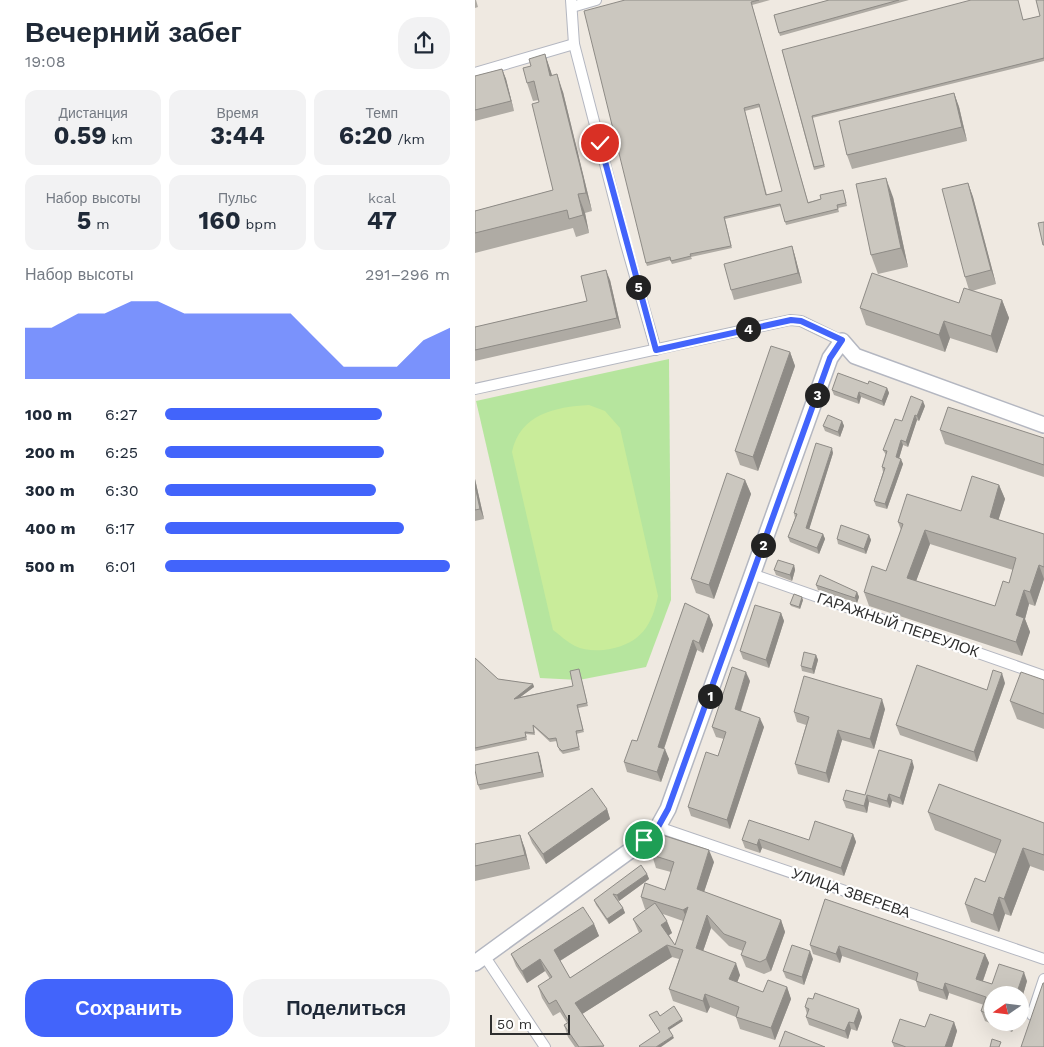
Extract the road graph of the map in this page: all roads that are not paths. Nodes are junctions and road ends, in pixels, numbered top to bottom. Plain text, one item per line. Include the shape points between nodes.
1 (596, 0) edge
2 (571, 3) edge
3 (575, 44) junction
4 (475, 72) edge
5 (842, 340) junction
6 (656, 350) junction
7 (475, 389) edge
8 (1044, 425) edge
9 (752, 574) junction
10 (1044, 676) edge
11 (658, 827) junction
12 (1044, 959) edge
13 (480, 960) edge
14 (1044, 979) edge
15 (1029, 1026) edge
16 (545, 1047) edge

1 - 2 street
2 - 3 street
3 - 4 street
3 - 6 street
5 - 6 street via 801,321 791,320
5 - 8 street via 855,356
5 - 9 street via 830,358
6 - 7 street
9 - 10 street, ГАРАЖНЫЙ ПЕРЕУЛОК
9 - 11 street via 668,809
11 - 12 street, УЛИЦА ЗВЕРЕВА
11 - 13 street
13 - 16 street
14 - 15 street

